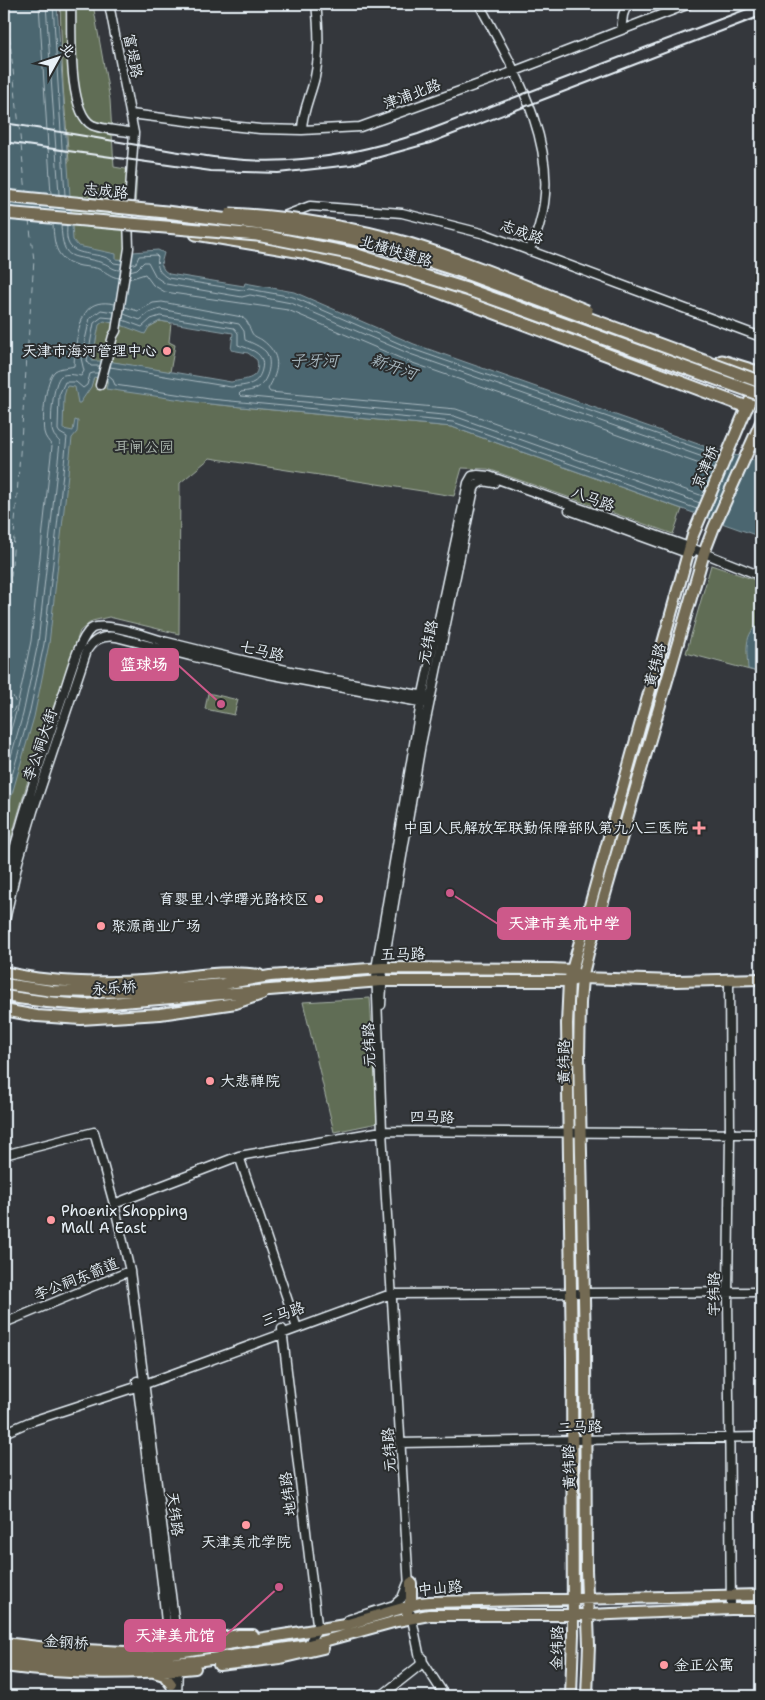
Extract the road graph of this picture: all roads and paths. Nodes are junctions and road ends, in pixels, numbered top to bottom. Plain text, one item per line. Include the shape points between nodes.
1 (72, 4) edge
2 (109, 4) edge
3 (316, 4) edge
4 (479, 4) edge
5 (627, 4) edge
6 (689, 4) edge
7 (621, 30) junction
8 (516, 71) junction
9 (131, 114) junction
10 (302, 130) junction
11 (134, 133) junction
12 (4, 196) edge
13 (166, 212) junction
14 (4, 213) edge
15 (128, 220) junction
16 (148, 227) junction
17 (349, 238) joint
18 (529, 251) junction
19 (761, 337) edge
20 (761, 373) edge
21 (761, 378) edge
22 (761, 382) edge
23 (101, 383) dead end
24 (761, 395) edge
25 (747, 406) junction
26 (761, 422) edge
27 (472, 476) joint
28 (479, 482) joint
29 (698, 521) joint
30 (688, 550) junction
31 (704, 553) junction
32 (761, 576) edge
33 (90, 630) joint
34 (99, 638) joint
35 (426, 700) junction
36 (4, 890) edge
37 (4, 925) edge
38 (379, 969) junction
39 (572, 970) junction
40 (4, 972) edge
41 (270, 976) junction
42 (582, 978) junction
43 (761, 979) edge
44 (729, 980) junction
45 (379, 981) junction
46 (569, 981) junction
47 (4, 984) edge
48 (224, 989) junction
49 (272, 990) junction
50 (4, 996) edge
51 (4, 1010) edge
52 (384, 1130) junction
53 (569, 1133) junction
54 (581, 1133) junction
55 (730, 1134) junction
56 (761, 1134) edge
57 (4, 1155) edge
58 (239, 1156) junction
59 (114, 1204) junction
60 (130, 1271) junction
61 (570, 1292) junction
62 (761, 1292) edge
63 (583, 1293) junction
64 (728, 1293) junction
65 (395, 1294) junction
66 (4, 1323) edge
67 (296, 1326) junction
68 (282, 1331) junction
69 (141, 1383) junction
70 (4, 1431) edge
71 (761, 1437) edge
72 (729, 1438) junction
73 (572, 1441) junction
74 (584, 1441) junction
75 (401, 1443) junction
76 (410, 1582) junction
77 (731, 1594) junction
78 (761, 1595) edge
79 (572, 1599) junction
80 (587, 1599) junction
81 (411, 1605) junction
82 (731, 1609) junction
83 (761, 1609) edge
84 (572, 1615) junction
85 (588, 1615) junction
86 (414, 1617) junction
87 (397, 1621) junction
88 (330, 1628) junction
89 (316, 1630) junction
90 (273, 1637) junction
91 (4, 1643) edge
92 (307, 1649) junction
93 (4, 1651) edge
94 (4, 1659) edge
95 (174, 1659) junction
96 (126, 1662) junction
97 (4, 1666) edge
98 (153, 1672) junction
99 (174, 1683) junction
100 (172, 1696) edge
101 (177, 1696) edge
102 (381, 1696) edge
103 (445, 1696) edge
104 (571, 1696) edge
105 (587, 1696) edge

1 - 11 street via 74,78 77,102 83,116 93,125
2 - 9 street, 富堤路
3 - 10 street via 320,36
4 - 8 street
5 - 7 street
6 - 7 street, 津浦北路
7 - 8 street, 津浦北路
8 - 10 street, 津浦北路 via 360,128
8 - 18 street via 538,131 546,167 540,222
9 - 10 street, 津浦北路 via 202,124
9 - 11 street, 富堤路
11 - 15 street, 富堤路
12 - 13 highway, 志成路, bridge
13 - 17 highway, 志成路, bridge
13 - 20 highway, bridge via 262,215 406,243 502,276 635,330
14 - 16 highway, 北横快速路, bridge
15 - 18 street, 志成路 via 253,230 310,206 402,214 485,234
15 - 23 street, 富堤路 via 129,248 116,331
16 - 24 highway, 北横快速路, bridge via 257,235 354,254 466,289
16 - 25 highway, bridge via 302,252 354,264 458,298
17 - 22 highway, 北横快速路, bridge via 463,272
18 - 19 street, 志成路
21 - 25 main road, 京津桥
25 - 29 main road, 京津桥
26 - 31 main road, 黄纬路
27 - 30 street, 八马路 via 489,476
27 - 35 street, 元纬路 via 466,488
28 - 30 street, 八马路 via 493,482
28 - 35 street, 元纬路 via 474,489
29 - 30 main road, 黄纬路
30 - 31 street, 八马路
30 - 39 main road, 黄纬路
31 - 32 street, 八马路
31 - 42 main road, 黄纬路
33 - 35 street, 七马路 via 103,625 199,650
33 - 36 street, 李公祠大街 via 82,641 42,758
34 - 35 street, 七马路 via 116,637 268,674
34 - 37 street, 李公祠大街 via 87,650 38,793
35 - 38 street, 元纬路
38 - 39 main road, 五马路
38 - 41 main road, 五马路
38 - 45 street, 元纬路
39 - 42 main road
39 - 46 main road, 黄纬路
40 - 41 main road via 22,977 86,983 224,973
41 - 48 main road, 五马路
42 - 44 main road, 五马路
42 - 46 main road, 五马路
42 - 54 main road, 黄纬路
43 - 44 main road, 五马路
44 - 55 street, 宇纬路
45 - 46 main road, 五马路
45 - 49 main road, 五马路
45 - 52 street, 元纬路
46 - 53 main road, 黄纬路
47 - 48 main road, 永乐桥 via 80,993
48 - 49 main road, 五马路
48 - 50 main road, 永乐桥 via 85,1005
49 - 51 main road via 236,1003 160,1014 81,1019
52 - 53 street, 四马路
52 - 58 street, 四马路
52 - 65 street, 元纬路
53 - 54 street, 四马路
53 - 61 main road, 黄纬路
54 - 55 street, 四马路
54 - 63 main road, 黄纬路
55 - 56 street, 四马路
55 - 64 street, 宇纬路
57 - 59 street, 天纬路 via 94,1132
58 - 59 street, 四马路
58 - 67 street
59 - 60 street, 天纬路
60 - 66 street, 李公祠东箭道
60 - 69 street, 天纬路
61 - 63 street, 三马路
61 - 65 street, 三马路
61 - 73 main road, 黄纬路
62 - 64 street, 三马路
63 - 64 street, 三马路
63 - 74 main road, 黄纬路
64 - 72 street, 宇纬路
65 - 67 street, 三马路
65 - 75 street, 元纬路
67 - 68 street, 三马路
68 - 69 street, 三马路
68 - 89 street, 地纬路 via 318,1624
69 - 70 street, 三马路 via 30,1418
69 - 95 street, 天纬路
71 - 72 street, 二马路
72 - 74 street, 二马路
72 - 77 street, 宇纬路
73 - 74 street, 二马路
73 - 75 street, 二马路
73 - 79 main road, 黄纬路
74 - 80 main road, 黄纬路
75 - 76 street, 元纬路
76 - 81 main road
76 - 88 street via 402,1598 394,1605
77 - 78 main road, 中山路
77 - 80 main road, 中山路
77 - 82 street, 宇纬路
79 - 80 main road, 中山路
79 - 81 main road, 中山路 via 448,1601
79 - 84 main road, 金纬路
80 - 85 main road, 黄纬路
81 - 86 street
81 - 87 main road
81 - 88 main road, 中山路
82 - 83 main road, 中山路
82 - 85 main road, 中山路
84 - 85 main road, 中山路
84 - 86 main road, 中山路
84 - 104 main road, 金纬路
85 - 105 main road, 金纬路
86 - 87 main road, 中山路
86 - 92 main road via 390,1628
86 - 102 street via 421,1663
86 - 103 street via 423,1662
87 - 92 main road, 中山路
88 - 89 main road, 中山路
89 - 90 main road, 中山路
89 - 92 street, 地纬路
90 - 95 main road, 中山路 via 192,1650
90 - 95 main road via 239,1635
91 - 95 main road via 95,1651 149,1650
92 - 95 main road, 中山路 via 196,1661
92 - 95 main road via 280,1658
93 - 96 main road, 金钢桥
94 - 96 main road, 金钢桥 via 66,1666
95 - 96 main road
95 - 98 main road
95 - 99 street, 天纬路
95 - 99 street
97 - 98 main road via 66,1673
98 - 99 main road
99 - 100 street
99 - 101 street

